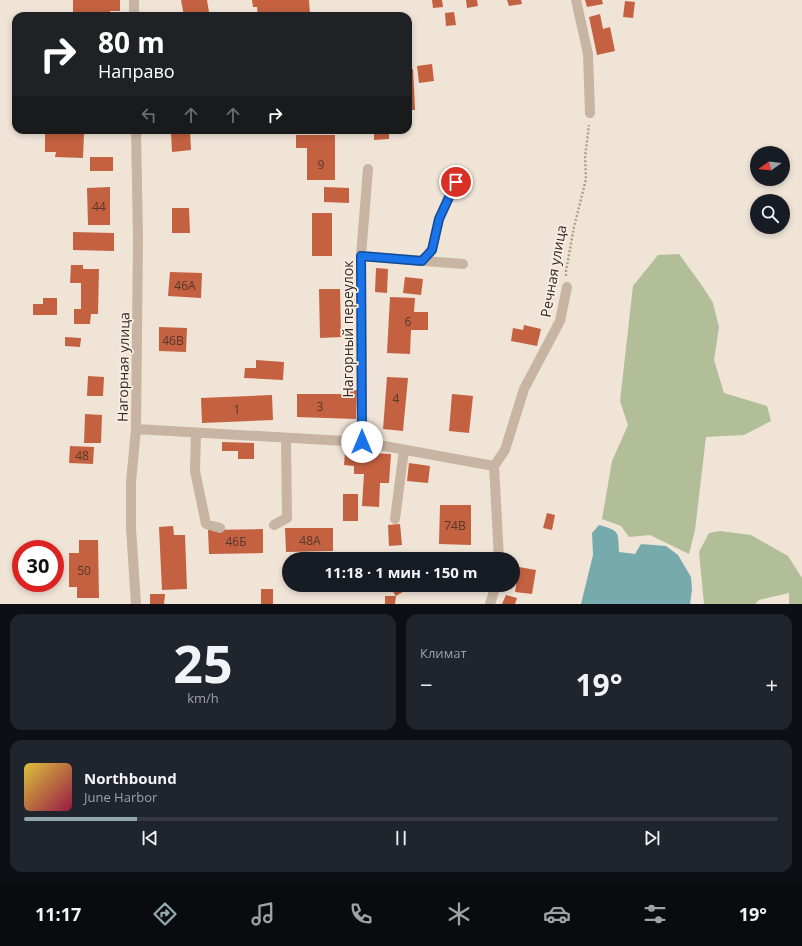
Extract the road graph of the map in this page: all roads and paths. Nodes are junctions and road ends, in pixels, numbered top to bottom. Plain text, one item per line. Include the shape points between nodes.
1 (134, 0) edge
2 (576, 0) edge
3 (134, 12) edge
4 (590, 113) joint
5 (136, 134) edge
6 (368, 169) dead end
7 (456, 182) dead end
8 (361, 256) junction
9 (422, 261) junction
10 (463, 264) dead end
11 (567, 287) joint
12 (136, 429) junction
13 (196, 432) junction
14 (286, 438) junction
15 (362, 442) junction
16 (404, 450) junction
17 (494, 466) junction
18 (395, 519) dead end
19 (274, 525) dead end
20 (220, 528) dead end
21 (499, 552) edge
22 (494, 592) edge
23 (136, 604) edge
24 (490, 604) edge

1 - 3 street
2 - 4 street via 588,54
4 - 11 path, Речная улица via 585,157 586,179 566,271
5 - 12 street, Нагорная улица
6 - 8 street, Нагорный переулок
7 - 9 street via 439,219 432,250
8 - 9 street
8 - 15 street, Нагорный переулок
9 - 10 street
11 - 17 street, Речная улица via 560,321 524,389 505,450
12 - 13 street
12 - 23 street, Нагорная улица via 131,482
13 - 14 street
13 - 20 street via 195,471 206,524
14 - 15 street
14 - 19 street via 288,518
15 - 16 street
16 - 17 street
16 - 18 street
17 - 21 street
22 - 24 street

